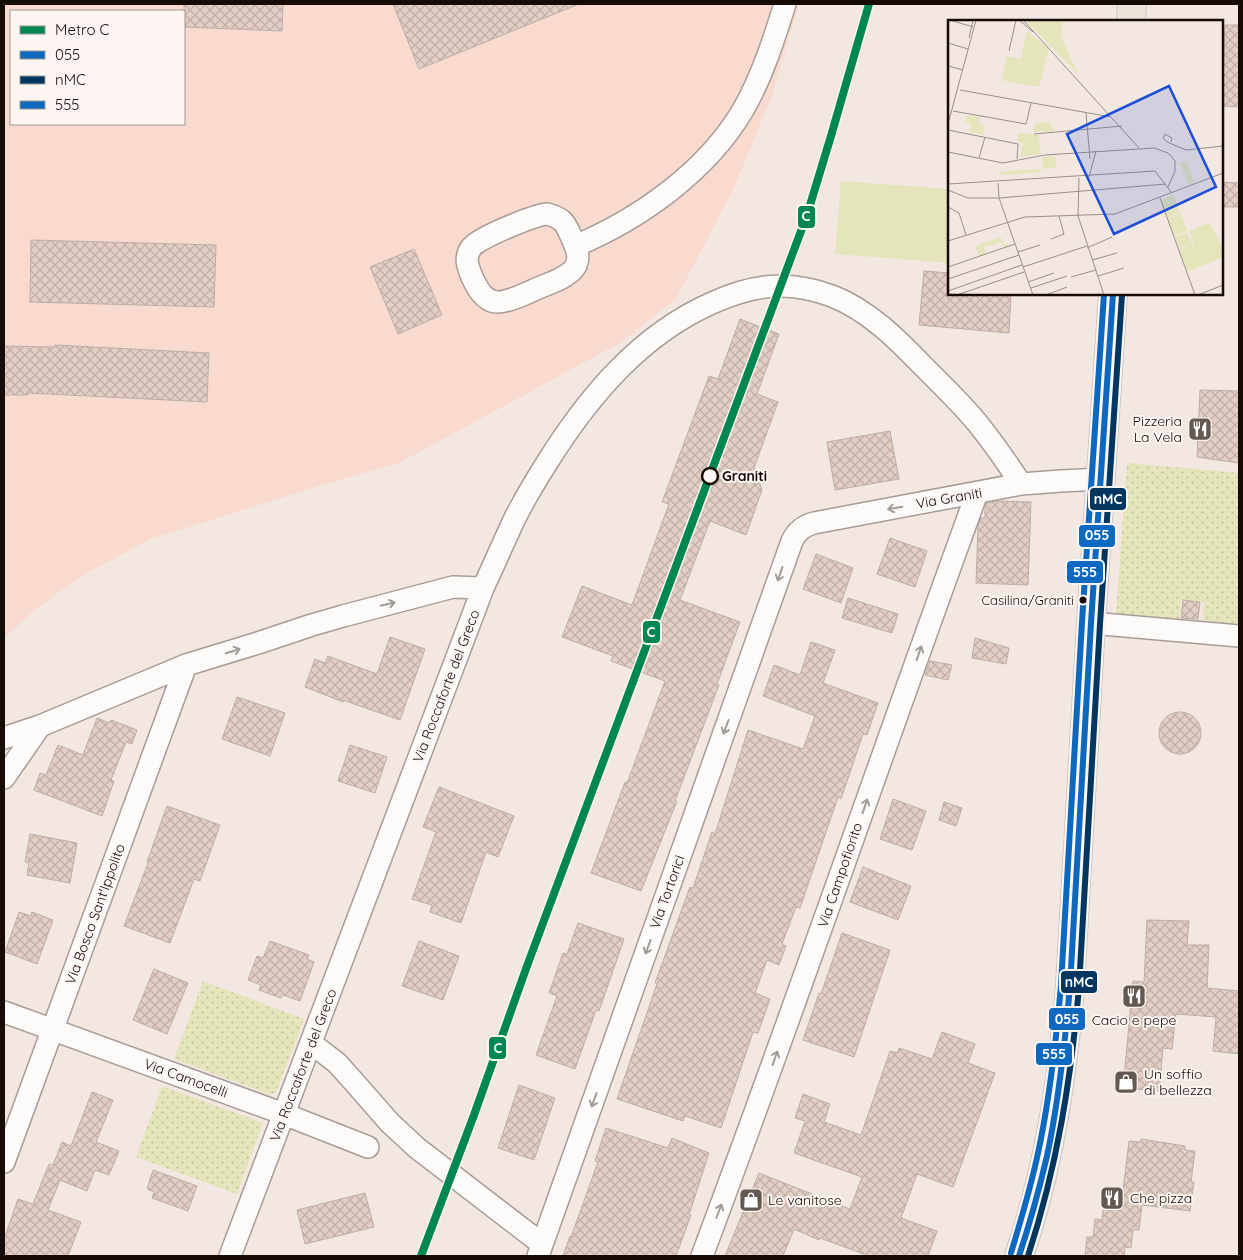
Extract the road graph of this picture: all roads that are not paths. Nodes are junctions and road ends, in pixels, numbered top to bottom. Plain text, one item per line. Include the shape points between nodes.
1 (785, 4) edge
2 (1132, 4) edge
3 (1131, 20) edge
4 (575, 246) junction
5 (1113, 295) edge
6 (1101, 479) junction
7 (1022, 484) junction
8 (977, 493) junction
9 (799, 530) joint
10 (483, 588) junction
11 (1091, 623) junction
12 (1239, 636) edge
13 (186, 665) junction
14 (40, 726) junction
15 (4, 738) edge
16 (4, 778) edge
17 (4, 1012) edge
18 (53, 1030) junction
19 (311, 1044) junction
20 (284, 1114) junction
21 (368, 1147) dead end
22 (4, 1162) edge
23 (540, 1250) edge
24 (230, 1256) edge
25 (702, 1256) edge
26 (1019, 1256) edge

1 - 4 street via 749,99 718,145 682,181 648,206 610,230
2 - 3 main road
4 - 4 street via 564,222 547,214 480,240 471,248 467,264 479,292 490,300 503,302 571,272 577,262
5 - 6 main road
6 - 7 street, Via Graniti
6 - 11 main road
7 - 8 street, Via Graniti
7 - 10 street via 970,415 904,346 875,322 850,305 815,291 788,286 752,288 720,299 680,320 637,352 602,386 572,424 535,482
8 -> 9 street, Via Graniti via 814,523
25 -> 8 street, Via Campofiorito via 771,1072
9 -> 23 street, Via Tortorici via 792,541
13 -> 10 street, Via Roccaforte del Greco via 379,606 453,587
10 - 19 street, Via Roccaforte del Greco
11 - 12 street
11 - 26 main road via 1064,1057 1048,1151
13 - 14 street, Via Roccaforte del Greco
13 - 18 street, Via Bosco Sant'Ippolito
14 - 15 street, Via Roccaforte del Greco
14 - 16 street
17 - 18 street, Via Camocelli
18 - 20 street, Via Camocelli
18 - 22 street, Via Bosco Sant'Ippolito
19 - 20 street, Via Roccaforte del Greco
19 - 23 street via 337,1063 390,1123 417,1148 471,1189
20 - 21 street, Via Camocelli
20 - 24 street, Via Roccaforte del Greco

